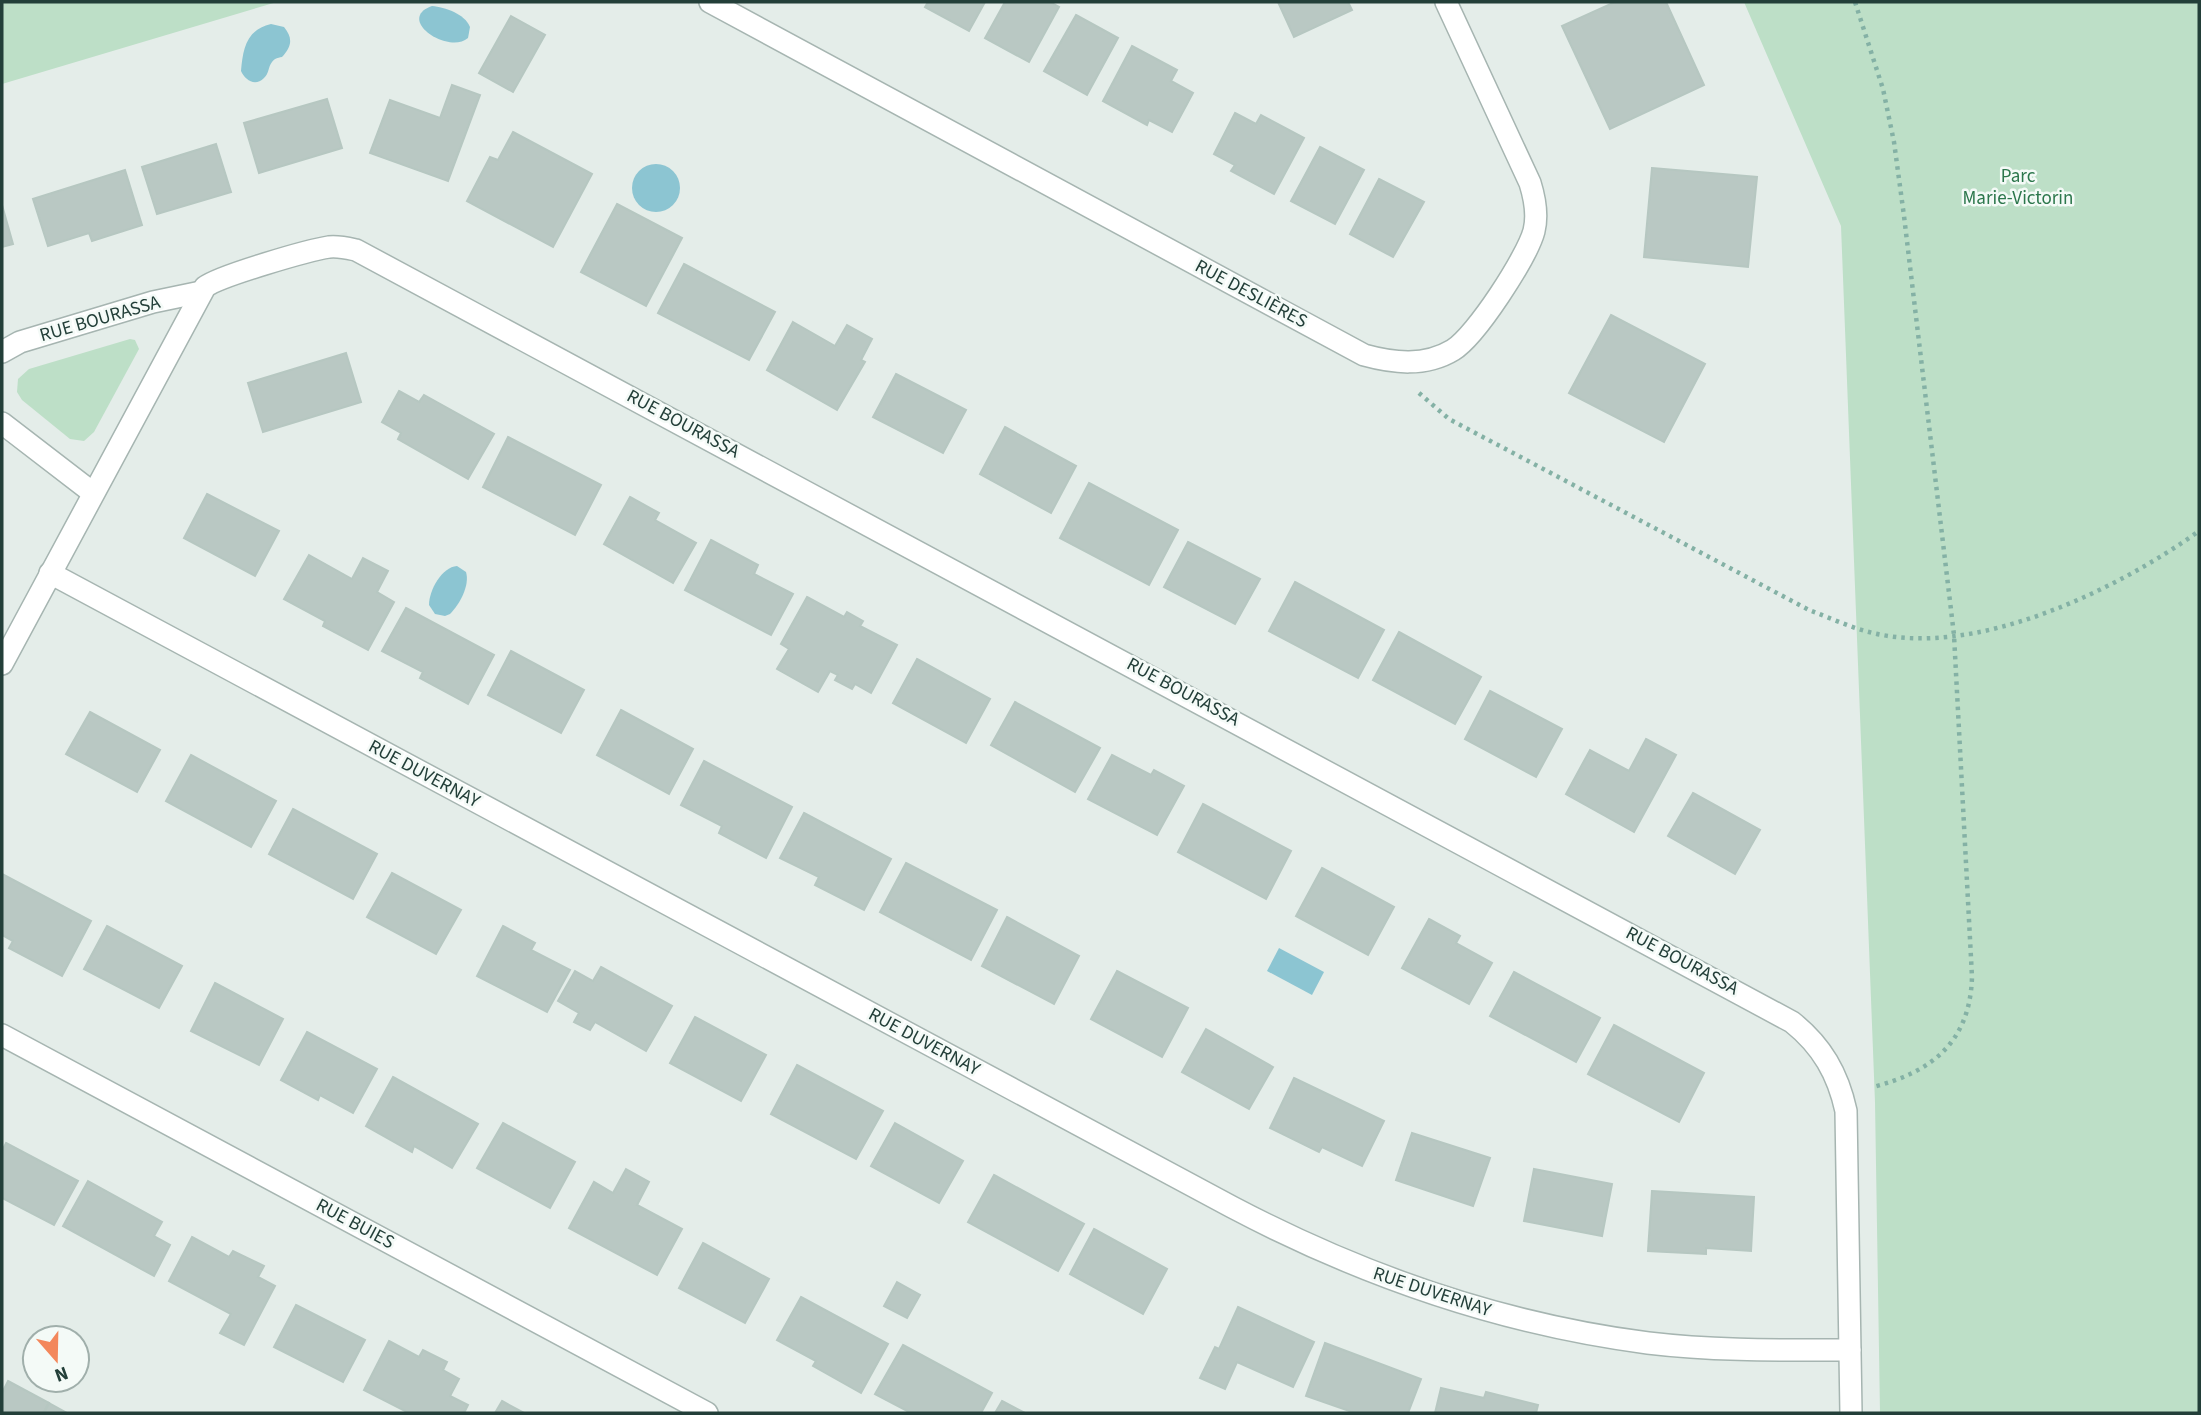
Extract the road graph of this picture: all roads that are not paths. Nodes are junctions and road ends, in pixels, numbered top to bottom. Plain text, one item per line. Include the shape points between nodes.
1 (710, 2) edge
2 (1446, 2) edge
3 (201, 292) junction
4 (2, 352) edge
5 (2, 423) edge
6 (93, 493) junction
7 (50, 573) junction
8 (2, 664) edge
9 (2, 1035) edge
10 (1850, 1350) junction
11 (707, 1413) edge
12 (1851, 1413) edge

1 - 2 street, RUE DESLIÈRES via 1364,355 1399,362 1426,360 1452,351 1473,333 1535,229 1530,183
3 - 4 street, RUE BOURASSA via 20,342
3 - 6 street, RUE BOURASSA
3 - 10 street, RUE BOURASSA via 210,282 319,250 344,247 374,258 1792,1022 1818,1046 1843,1094
5 - 6 street
6 - 7 street, RUE BOURASSA
7 - 8 street, RUE BOURASSA
7 - 10 street, RUE DUVERNAY via 1232,1207 1337,1258 1468,1306 1604,1336 1731,1349
9 - 11 street, RUE BUIES
10 - 12 street, RUE BOURASSA

